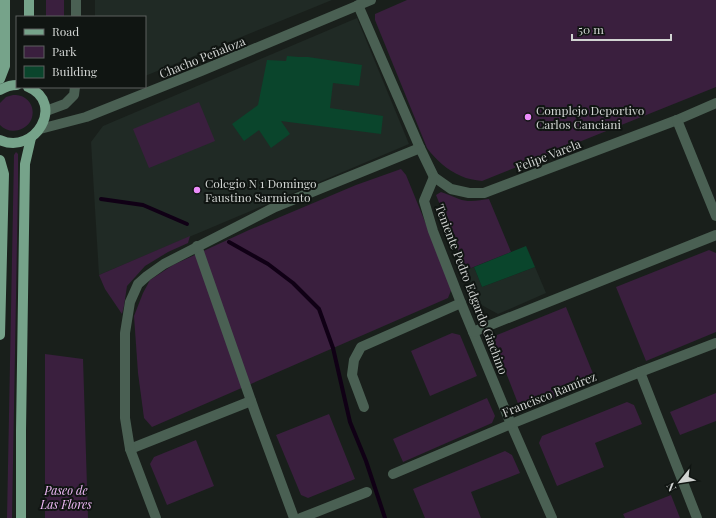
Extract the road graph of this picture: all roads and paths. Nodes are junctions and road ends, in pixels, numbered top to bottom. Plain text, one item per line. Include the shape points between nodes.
1 (5, 0) edge
2 (28, 0) edge
3 (76, 0) edge
4 (371, 0) edge
5 (358, 5) junction
6 (29, 16) edge
7 (76, 16) edge
8 (0, 79) edge
9 (16, 85) edge
10 (31, 88) edge
11 (75, 88) edge
12 (0, 90) edge
13 (716, 103) edge
14 (46, 111) junction
15 (677, 120) junction
16 (40, 129) junction
17 (31, 138) junction
18 (0, 140) edge
19 (420, 148) junction
20 (0, 160) edge
21 (434, 176) junction
22 (716, 216) edge
23 (716, 235) edge
24 (198, 246) junction
25 (461, 304) junction
26 (473, 332) junction
27 (0, 335) edge
28 (716, 343) edge
29 (640, 372) junction
30 (251, 401) junction
31 (364, 408) dead end
32 (510, 424) junction
33 (130, 449) junction
34 (393, 474) dead end
35 (367, 492) dead end
36 (21, 518) edge
37 (156, 518) edge
38 (294, 518) edge
39 (301, 518) edge
40 (552, 518) edge
41 (697, 518) edge

1 - 8 main road via 5,66
2 - 6 main road
3 - 7 street
4 - 5 street, Chacho Peñaloza
5 - 16 street, Chacho Peñaloza via 201,72 86,117
5 - 19 street
9 - 12 main road
10 - 14 main road via 42,99
11 - 14 street via 74,95 65,104
13 - 15 street, Felipe Varela
14 - 16 main road
15 - 21 street, Felipe Varela via 484,194 451,189
15 - 22 street
16 - 17 main road
17 - 18 main road via 12,143
17 - 36 main road via 25,164
19 - 21 street
19 - 24 street via 275,207
20 - 27 main road via 4,174
21 - 25 street, Teniente Pedro Edgardo Giachino via 424,201 433,232
23 - 26 street
24 - 30 street
24 - 33 street via 147,276 138,284 130,302 125,334 125,418
25 - 26 street, Teniente Pedro Edgardo Giachino
25 - 31 street via 362,347 354,360 352,375
26 - 32 street, Teniente Pedro Edgardo Giachino
28 - 29 street, Francisco Ramírez
29 - 32 street, Francisco Ramírez
29 - 41 street
30 - 33 street
30 - 38 street
32 - 34 street, Francisco Ramírez
32 - 40 street, Teniente Pedro Edgardo Giachino
33 - 37 street
35 - 39 street

